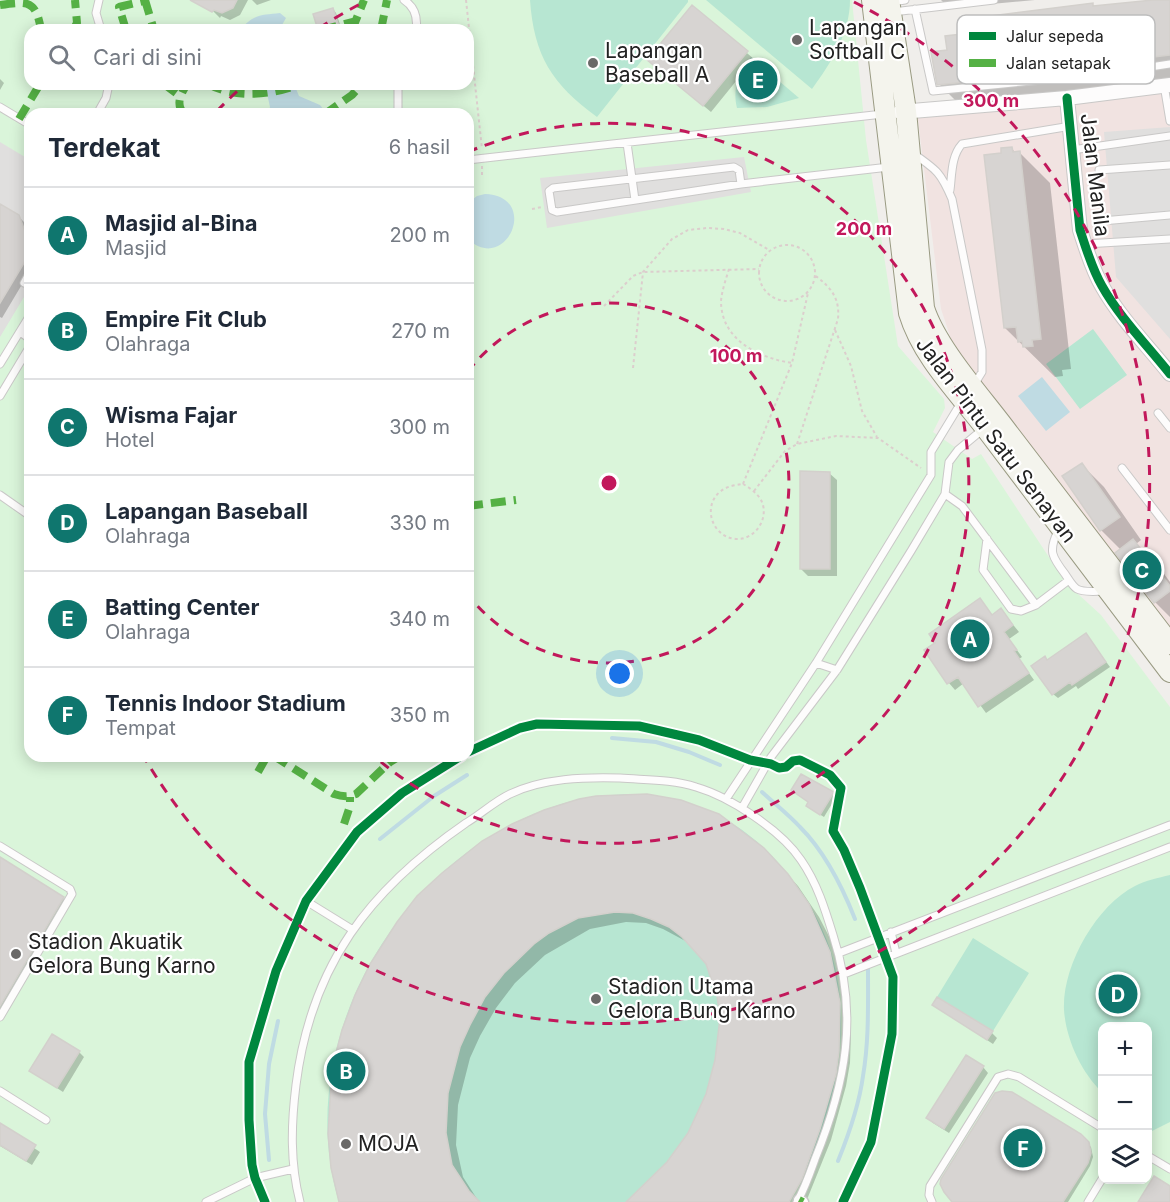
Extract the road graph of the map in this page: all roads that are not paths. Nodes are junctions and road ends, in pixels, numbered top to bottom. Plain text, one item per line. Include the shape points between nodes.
1 (99, 0) edge
2 (404, 0) edge
3 (994, 0) edge
4 (886, 3) edge
5 (915, 9) junction
6 (99, 24) edge
7 (416, 24) edge
8 (1170, 64) edge
9 (1155, 66) edge
10 (1002, 84) edge
11 (1167, 85) edge
12 (108, 90) edge
13 (398, 90) edge
14 (1067, 98) junction
15 (0, 107) edge
16 (101, 108) edge
17 (398, 108) edge
18 (906, 111) junction
19 (886, 113) junction
20 (24, 121) edge
21 (1170, 121) edge
22 (1071, 126) junction
23 (1170, 136) edge
24 (627, 143) junction
25 (1072, 150) junction
26 (910, 151) junction
27 (474, 160) edge
28 (1170, 165) edge
29 (892, 166) junction
30 (1100, 170) dead end
31 (632, 180) junction
32 (741, 184) junction
33 (950, 193) junction
34 (635, 200) junction
35 (1170, 215) edge
36 (1102, 221) dead end
37 (1170, 239) edge
38 (1085, 244) junction
39 (24, 325) edge
40 (20, 332) junction
41 (24, 335) edge
42 (24, 356) edge
43 (0, 364) edge
44 (1170, 374) edge
45 (968, 393) junction
46 (0, 396) edge
47 (1158, 412) dead end
48 (991, 423) junction
49 (1170, 428) edge
50 (1122, 468) dead end
51 (945, 494) junction
52 (0, 495) edge
53 (24, 508) edge
54 (1060, 528) junction
55 (1170, 530) edge
56 (987, 539) junction
57 (1069, 580) junction
58 (1108, 591) junction
59 (1036, 604) junction
60 (1170, 645) edge
61 (816, 663) junction
62 (837, 670) junction
63 (1170, 672) edge
64 (758, 748) junction
65 (771, 757) junction
66 (726, 799) junction
67 (742, 808) junction
68 (1170, 825) edge
69 (0, 846) edge
70 (1170, 847) edge
71 (306, 901) dead end
72 (353, 930) junction
73 (891, 932) junction
74 (839, 953) junction
75 (896, 953) junction
76 (844, 974) junction
77 (0, 1017) edge
78 (0, 1091) edge
79 (46, 1120) dead end
80 (1098, 1126) edge
81 (1152, 1158) edge
82 (293, 1168) junction
83 (1170, 1169) edge
84 (1099, 1184) edge
85 (800, 1201) edge
86 (206, 1202) edge
87 (300, 1202) edge
88 (932, 1202) edge
89 (1088, 1202) edge

1 - 6 lane
2 - 7 lane via 413,8
3 - 5 lane
4 - 5 lane
4 - 18 main road, Jalan Pintu Satu Senayan
4 - 19 main road, Jalan Pintu Satu Senayan
5 - 10 lane via 933,91
8 - 9 lane
11 - 14 street
11 - 21 lane
12 - 16 lane
13 - 17 lane
14 - 18 street
14 - 22 street, Jalan Manila
15 - 20 lane
18 - 19 street
18 - 26 main road, Jalan Pintu Satu Senayan
19 - 24 lane
19 - 29 main road, Jalan Pintu Satu Senayan
22 - 25 street, Jalan Manila
22 - 33 lane via 962,144 953,162
23 - 25 lane
24 - 27 lane
24 - 31 lane
25 - 38 street, Jalan Manila via 1080,230
26 - 33 lane via 937,170
26 - 45 main road, Jalan Pintu Satu Senayan via 924,308
28 - 30 lane
29 - 32 lane
29 - 45 main road, Jalan Pintu Satu Senayan via 914,330 922,344
31 - 32 lane via 734,167 739,170
31 - 34 lane
31 - 34 lane via 549,191 552,210 557,212
32 - 34 lane
33 - 45 lane via 982,350 982,372
35 - 36 lane
37 - 38 lane
38 - 44 street, Jalan Manila via 1100,284 1114,307
39 - 40 lane
40 - 41 lane
40 - 43 lane
42 - 46 lane
45 - 48 main road, Jalan Pintu Satu Senayan
45 - 61 lane via 931,452 931,475
47 - 49 lane
48 - 51 lane via 949,462
48 - 54 main road, Jalan Pintu Satu Senayan
48 - 60 main road, Jalan Pintu Satu Senayan
50 - 55 lane
51 - 56 lane via 962,506
51 - 62 lane
52 - 53 lane
54 - 57 lane via 1052,543 1053,558
54 - 58 main road, Jalan Pintu Satu Senayan
56 - 59 lane
56 - 59 lane via 983,570 1011,609 1021,611
57 - 58 lane via 1085,591
57 - 59 lane
58 - 63 main road, Jalan Pintu Satu Senayan
61 - 62 lane
61 - 64 lane
62 - 65 lane
64 - 65 lane
64 - 66 lane
65 - 67 lane
66 - 67 lane
66 - 72 lane via 669,781 603,777 543,783 510,794 410,865
67 - 74 lane via 800,857 814,882
68 - 73 lane
69 - 77 lane via 72,894
70 - 75 lane
71 - 72 lane
72 - 82 lane via 318,994 302,1054 294,1107
73 - 74 lane
73 - 75 lane
74 - 76 lane
75 - 76 lane
76 - 85 lane via 848,1045 832,1117
78 - 79 lane
80 - 88 lane via 1019,1077 998,1077 930,1186
81 - 83 lane
82 - 86 lane via 255,1178
82 - 87 lane
84 - 89 lane

